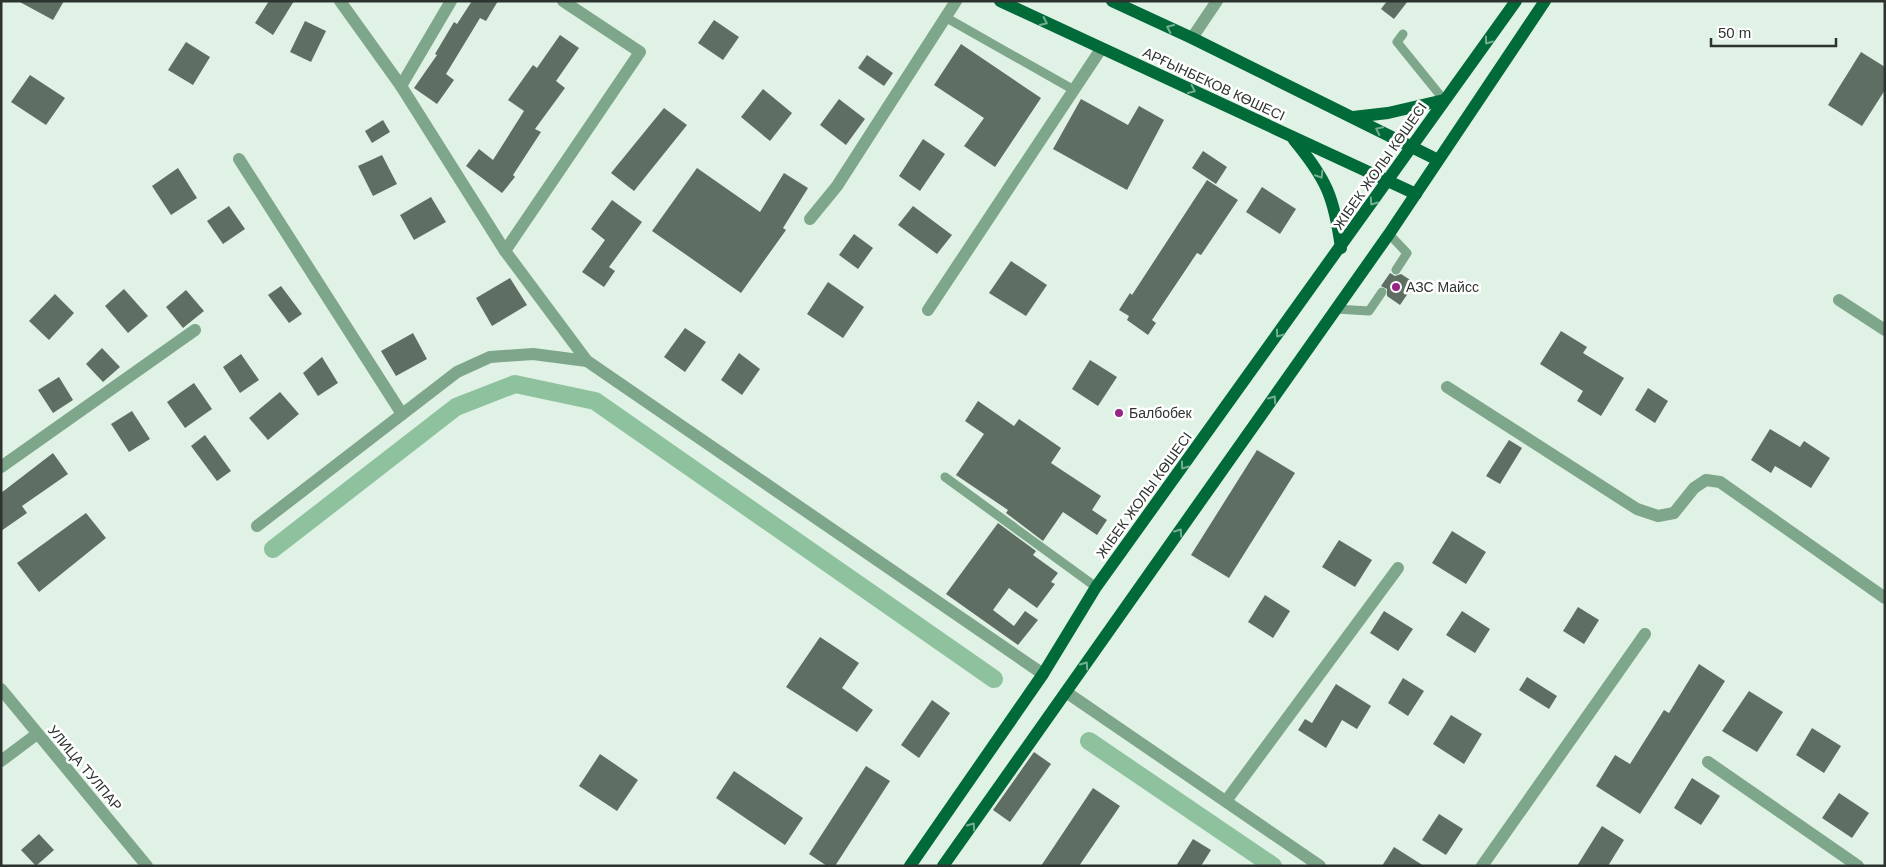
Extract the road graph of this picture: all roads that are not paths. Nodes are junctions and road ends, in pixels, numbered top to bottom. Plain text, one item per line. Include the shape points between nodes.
1 (340, 1) edge
2 (451, 1) edge
3 (563, 1) edge
4 (956, 1) edge
5 (1000, 1) edge
6 (1112, 1) edge
7 (1217, 1) edge
8 (1516, 1) edge
9 (1546, 1) edge
10 (946, 18) junction
11 (1403, 34) dead end
12 (1192, 38) junction
13 (1101, 49) junction
14 (400, 86) junction
15 (1074, 90) junction
16 (1444, 100) junction
17 (1351, 116) junction
18 (1291, 136) junction
19 (1413, 146) junction
20 (239, 159) dead end
21 (1438, 160) junction
22 (1388, 181) junction
23 (1416, 194) junction
24 (810, 219) dead end
25 (1389, 234) junction
26 (1341, 248) junction
27 (505, 251) junction
28 (1396, 270) dead end
29 (1382, 292) dead end
30 (1839, 300) dead end
31 (1336, 309) junction
32 (928, 310) dead end
33 (195, 330) dead end
34 (1885, 330) edge
35 (587, 361) junction
36 (1447, 387) dead end
37 (402, 414) junction
38 (1, 467) edge
39 (945, 477) dead end
40 (257, 526) dead end
41 (1398, 568) dead end
42 (1096, 587) junction
43 (1885, 598) edge
44 (1645, 634) dead end
45 (1043, 674) junction
46 (1, 689) edge
47 (1066, 692) junction
48 (38, 734) junction
49 (1, 762) edge
50 (1708, 762) dead end
51 (1226, 802) junction
52 (147, 866) edge
53 (910, 866) edge
54 (943, 866) edge
55 (1320, 866) edge
56 (1482, 866) edge
57 (1858, 866) edge

1 - 14 street
2 - 14 street
3 - 27 street via 640,52
4 - 10 street
5 -> 13 main road, АРҒЫНБЕКОВ КӨШЕСІ
12 -> 6 main road
7 - 12 street
8 -> 16 main road, ЖІБЕК ЖОЛЫ КӨШЕСІ
9 - 21 main road
10 - 15 lane
10 - 24 street via 837,186
11 - 16 lane via 1397,42
12 - 17 main road
13 - 15 street
13 -> 18 main road, АРҒЫНБЕКОВ КӨШЕСІ
14 - 27 street
15 - 32 street
16 - 17 main road via 1367,117
16 - 19 main road, ЖІБЕК ЖОЛЫ КӨШЕСІ
19 -> 17 main road
18 - 22 main road, АРҒЫНБЕКОВ КӨШЕСІ
18 -> 26 main road via 1328,189
19 - 21 main road
19 - 22 main road, ЖІБЕК ЖОЛЫ КӨШЕСІ
20 - 37 street
21 - 23 main road
22 - 23 main road, АРҒЫНБЕКОВ КӨШЕСІ
22 -> 26 main road, ЖІБЕК ЖОЛЫ КӨШЕСІ
23 - 25 main road
25 - 28 lane via 1407,253
25 - 31 main road
26 -> 42 main road, ЖІБЕК ЖОЛЫ КӨШЕСІ
27 - 35 street
29 - 31 lane via 1369,310
30 - 34 street
47 -> 31 main road
33 - 38 street
35 - 37 street via 533,354 490,357 456,372
35 - 45 street
36 - 43 street via 1638,508 1658,516 1674,513 1694,488 1706,480 1720,482
37 - 40 street
39 - 42 lane
41 - 51 street
42 - 45 main road, ЖІБЕК ЖОЛЫ КӨШЕСІ
44 - 56 street
45 - 53 main road, ЖІБЕК ЖОЛЫ КӨШЕСІ
46 - 48 street, УЛИЦА ТУЛПАР
47 - 51 street
54 -> 47 main road
48 - 49 street
48 - 52 street, УЛИЦА ТУЛПАР
50 - 57 street
51 - 55 street

